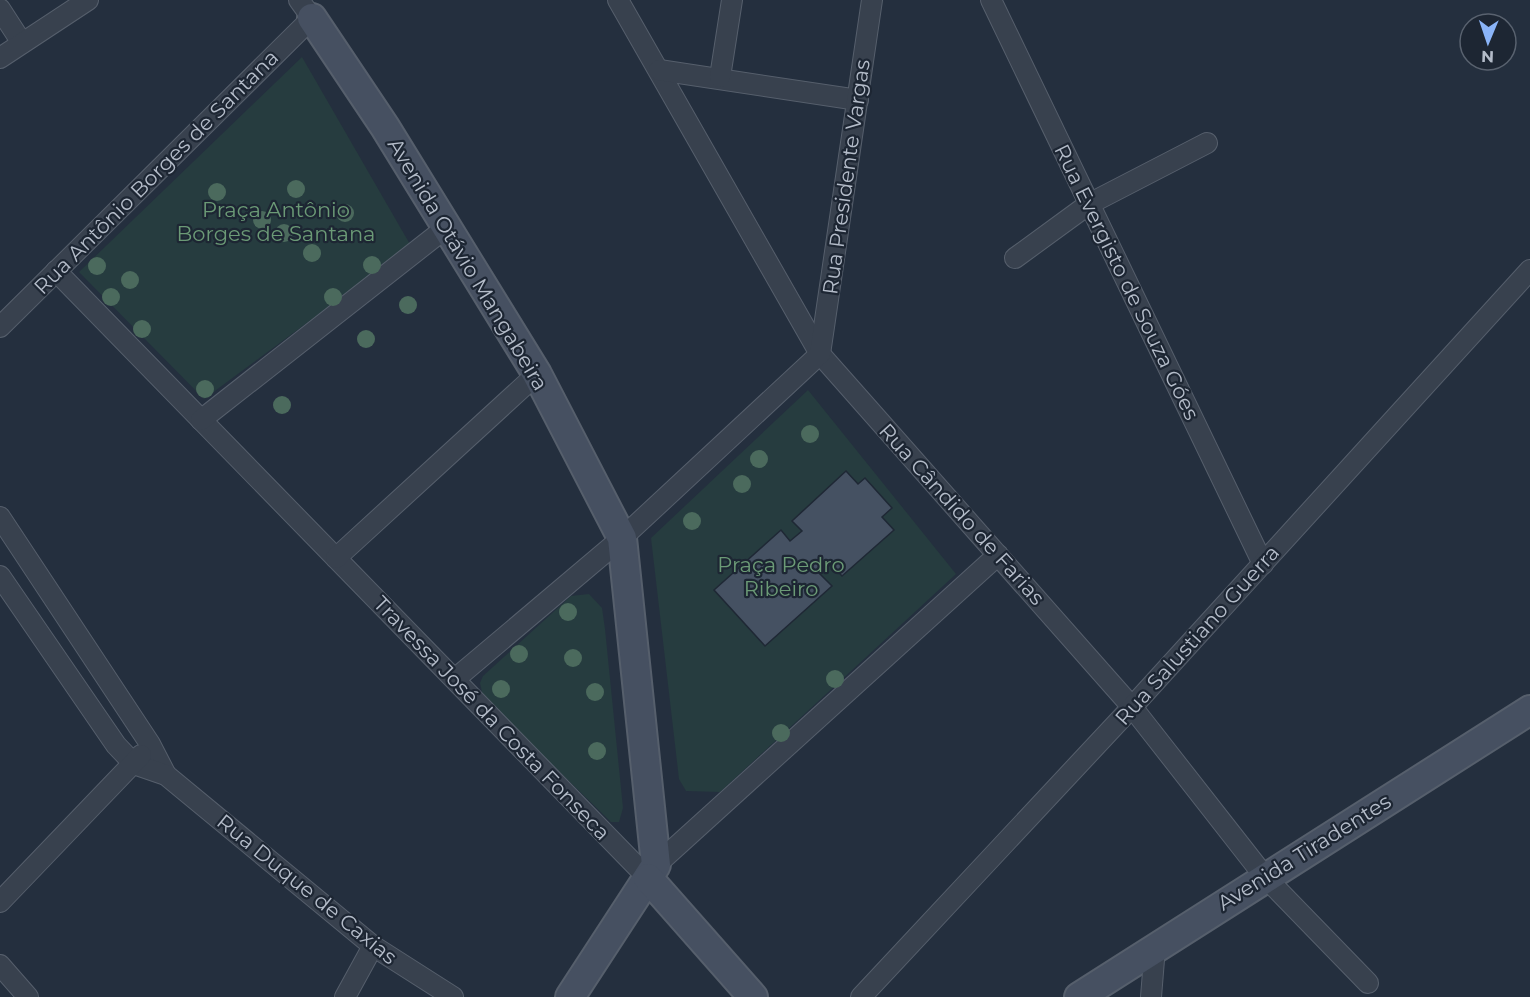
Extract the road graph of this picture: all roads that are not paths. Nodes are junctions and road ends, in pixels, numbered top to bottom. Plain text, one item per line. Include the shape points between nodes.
1 (88, 0) edge
2 (618, 0) edge
3 (732, 0) edge
4 (991, 0) edge
5 (875, 1) edge
6 (0, 9) edge
7 (306, 9) edge
8 (22, 43) junction
9 (0, 58) edge
10 (659, 70) junction
11 (720, 77) junction
12 (858, 100) junction
13 (1207, 143) dead end
14 (1089, 204) junction
15 (447, 227) junction
16 (1015, 258) dead end
17 (1530, 270) edge
18 (56, 271) junction
19 (0, 327) edge
20 (820, 354) junction
21 (537, 374) junction
22 (201, 420) junction
23 (0, 517) edge
24 (622, 537) junction
25 (998, 555) junction
26 (336, 558) junction
27 (1263, 564) junction
28 (0, 576) edge
29 (455, 679) junction
30 (1132, 707) junction
31 (1530, 710) edge
32 (150, 744) junction
33 (134, 764) junction
34 (166, 775) junction
35 (652, 872) junction
36 (1265, 877) junction
37 (0, 902) edge
38 (373, 946) junction
39 (1155, 946) junction
40 (0, 965) edge
41 (1368, 983) dead end
42 (28, 997) edge
43 (345, 997) edge
44 (453, 997) edge
45 (570, 997) edge
46 (753, 997) edge
47 (861, 997) edge
48 (1079, 997) edge
49 (1151, 997) edge

1 - 8 street
2 - 10 street, Rua Cândido de Farias
3 - 11 street
4 - 14 street, Rua Evergisto de Souza Góes
5 - 12 street, Rua Presidente Vargas
6 - 8 street
7 - 15 main road, Avenida Otávio Mangabeira
7 - 18 street, Rua Antônio Borges de Santana
8 - 9 street
10 - 11 street
10 - 20 street, Rua Cândido de Farias
11 - 12 street
12 - 20 street, Rua Presidente Vargas
13 - 14 street
14 - 16 street
14 - 27 street, Rua Evergisto de Souza Góes
15 - 21 main road, Avenida Otávio Mangabeira
15 - 22 street
17 - 27 street, Rua Salustiano Guerra
18 - 19 street, Rua Antônio Borges de Santana
18 - 22 street
20 - 24 street
20 - 25 street, Rua Cândido de Farias
21 - 24 main road, Avenida Otávio Mangabeira
21 - 26 street
22 - 26 street
23 - 32 street, Rua Duque de Caxias
24 - 29 street
24 - 35 main road
25 - 30 street, Rua Cândido de Farias
25 - 35 street
26 - 29 street, Travessa José da Costa Fonseca
27 - 30 street, Rua Salustiano Guerra
28 - 33 street, Rua Duque de Caxias via 116,745
29 - 35 street, Travessa José da Costa Fonseca
30 - 36 street, Rua Cândido de Farias
30 - 47 street, Rua Salustiano Guerra
31 - 36 main road, Avenida Tiradentes
32 - 33 street
32 - 34 street, Rua Duque de Caxias
33 - 34 street, Rua Duque de Caxias
33 - 37 street
34 - 38 street, Rua Duque de Caxias
35 - 45 main road
35 - 46 main road
36 - 39 main road, Avenida Tiradentes
36 - 41 street, Rua Cândido de Farias
38 - 43 street
38 - 44 street, Rua Duque de Caxias
39 - 48 main road, Avenida Tiradentes
39 - 49 street
40 - 42 street

